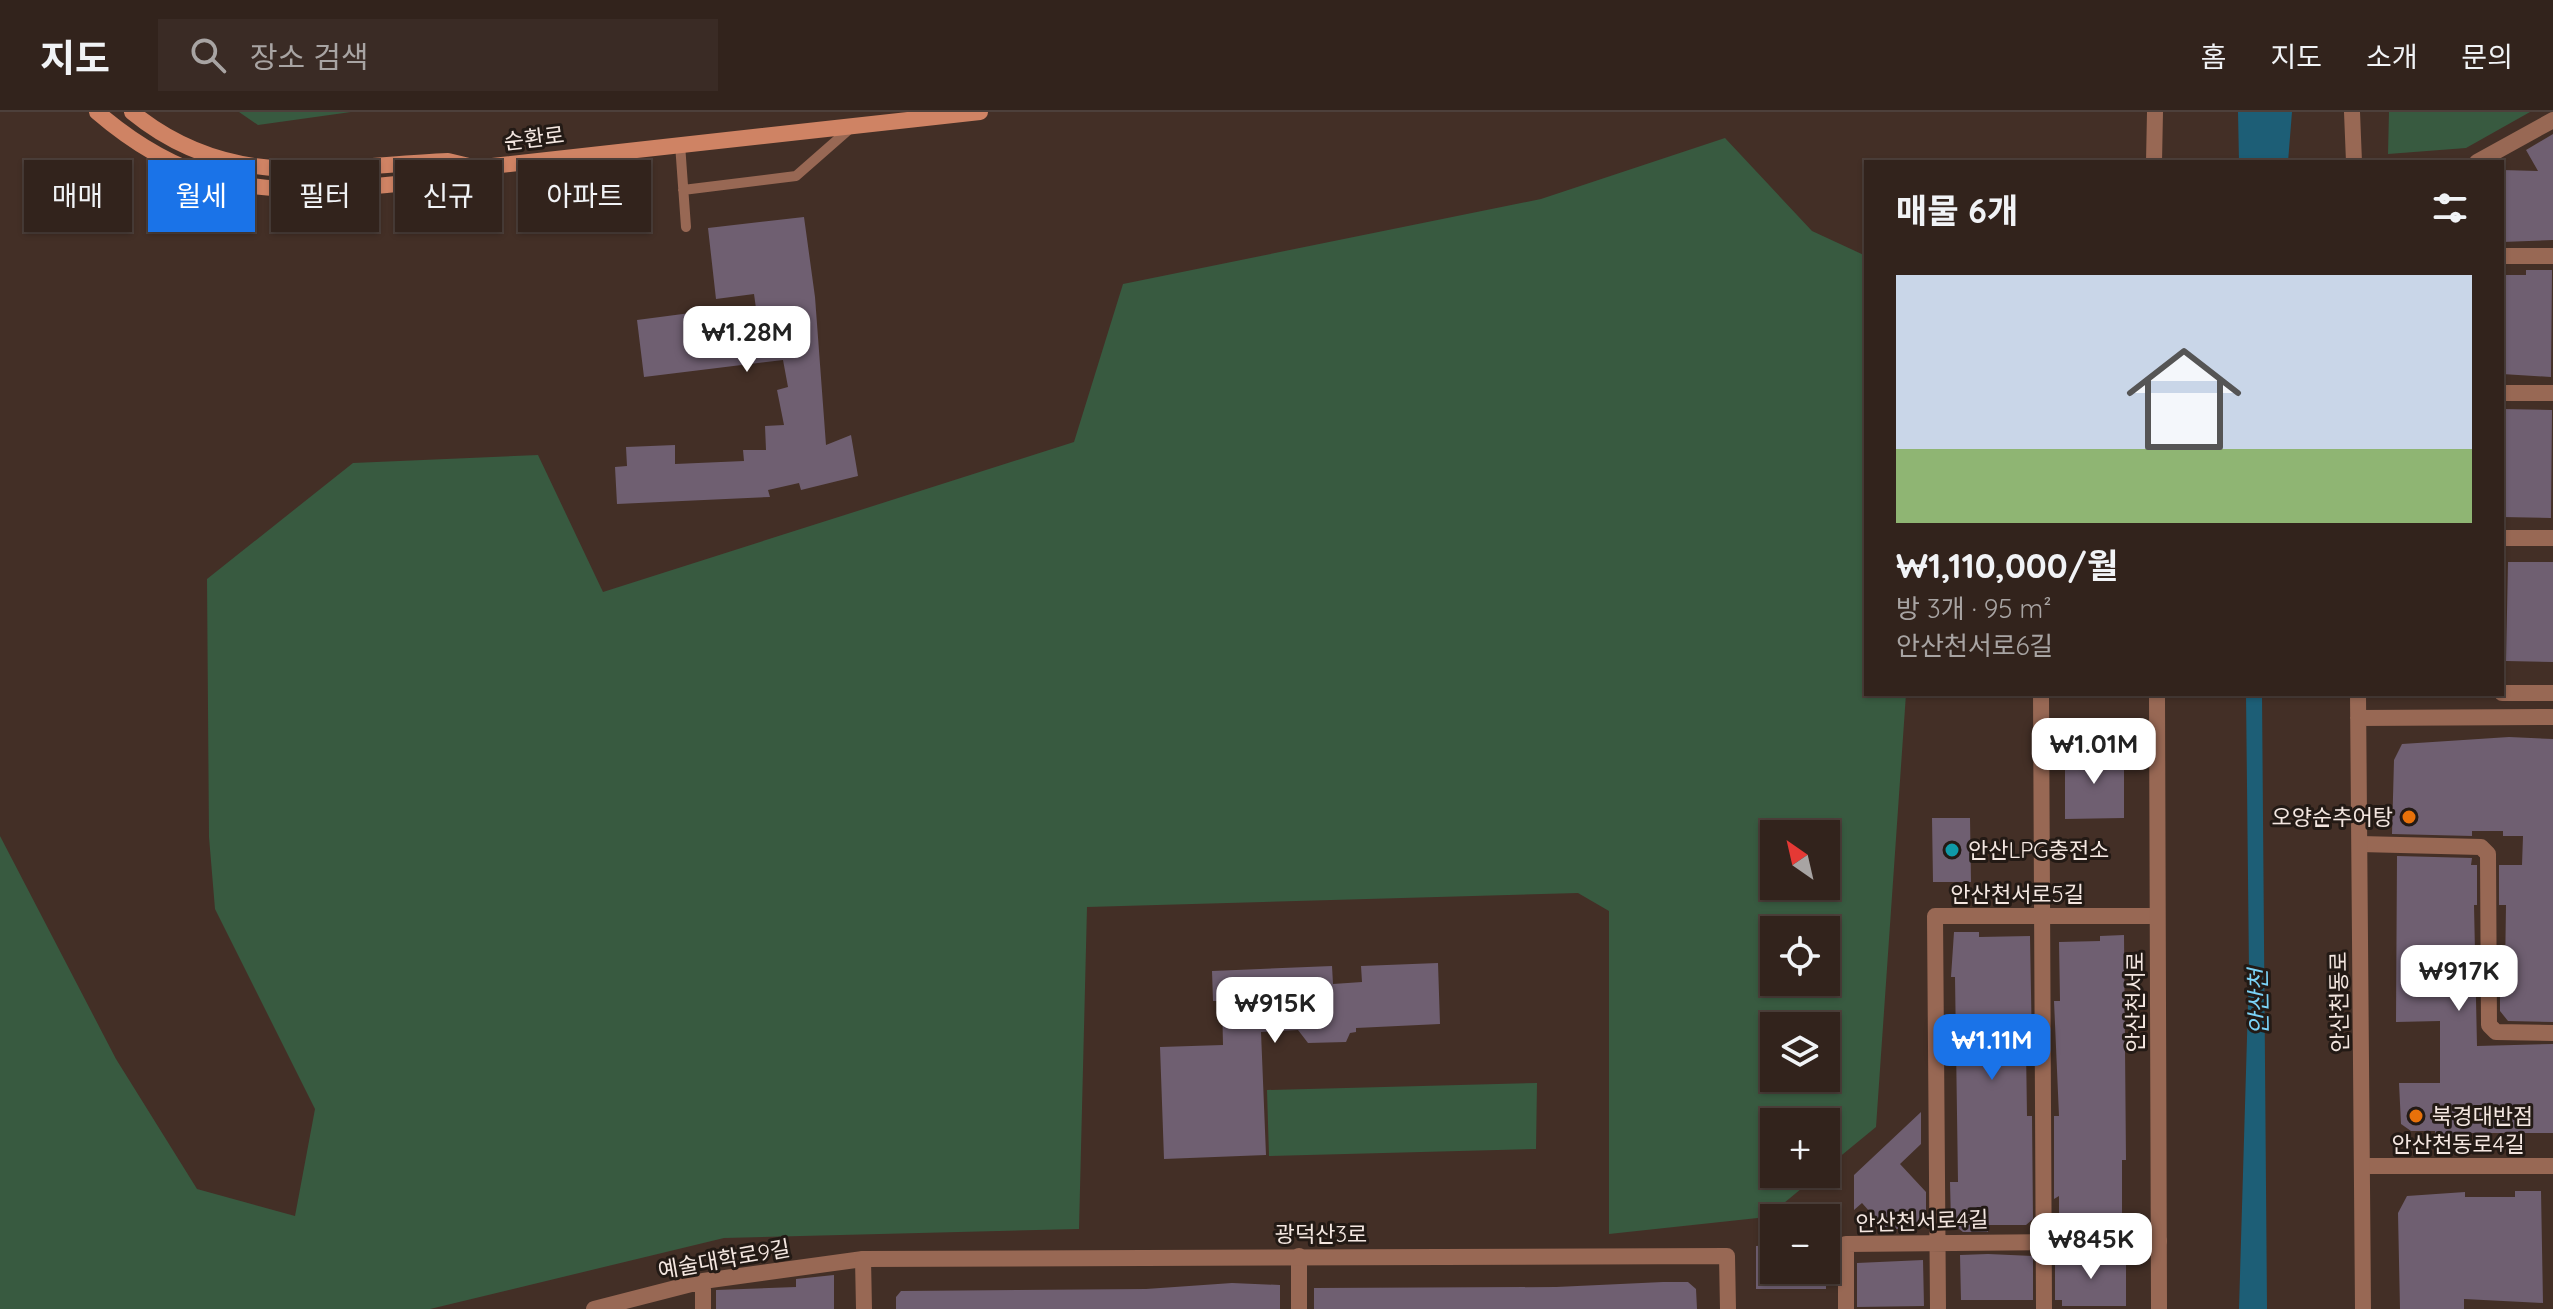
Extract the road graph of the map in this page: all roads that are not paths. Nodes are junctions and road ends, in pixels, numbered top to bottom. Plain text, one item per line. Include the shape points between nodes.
1 (97, 112) edge
2 (132, 112) edge
3 (980, 112) edge
4 (2155, 112) edge
5 (2352, 112) edge
6 (2553, 120) edge
7 (854, 126) junction
8 (680, 144) junction
9 (2154, 160) edge
10 (2354, 160) edge
11 (2481, 160) edge
12 (395, 165) edge
13 (502, 165) edge
14 (395, 185) edge
15 (683, 190) junction
16 (686, 227) dead end
17 (2504, 256) edge
18 (2553, 256) edge
19 (2504, 393) edge
20 (2553, 393) edge
21 (2504, 538) edge
22 (2553, 538) edge
23 (2504, 693) edge
24 (2553, 693) edge
25 (2041, 696) edge
26 (2157, 696) edge
27 (2358, 696) edge
28 (2553, 717) edge
29 (2358, 718) junction
30 (2360, 844) junction
31 (2042, 916) junction
32 (2156, 916) junction
33 (2553, 1033) edge
34 (2363, 1166) junction
35 (2553, 1166) edge
36 (2044, 1240) junction
37 (1938, 1241) junction
38 (2159, 1241) junction
39 (1299, 1256) junction
40 (863, 1259) junction
41 (703, 1281) junction
42 (594, 1309) edge
43 (703, 1309) edge
44 (864, 1309) edge
45 (1299, 1309) edge
46 (1728, 1309) edge
47 (1846, 1309) edge
48 (1938, 1309) edge
49 (2044, 1309) edge
50 (2159, 1309) edge
51 (2363, 1309) edge

1 - 14 main road, 순환로 via 177,167 220,183 300,191
2 - 12 main road, 순환로 via 190,151 244,166 289,172
3 - 7 main road, 순환로
4 - 9 street
5 - 10 street
6 - 11 street
7 - 8 main road, 순환로
7 - 15 lane via 796,176
8 - 13 main road, 순환로
8 - 15 lane
15 - 16 lane
17 - 18 street
19 - 20 street
21 - 22 street
23 - 24 street
25 - 31 street
26 - 32 street, 안산천서로
27 - 29 street, 안산천동로
28 - 29 street
29 - 30 street, 안산천동로
30 - 33 street via 2481,847 2488,854 2489,1025 2496,1032
30 - 34 street, 안산천동로
31 - 32 street, 안산천서로5길
31 - 36 street
31 - 37 street, 안산천서로5길 via 1935,916
32 - 38 street, 안산천서로
34 - 35 street, 안산천동로4길
34 - 51 street, 안산천동로
36 - 37 street, 안산천서로4길
36 - 38 street, 안산천서로4길
36 - 49 street
37 - 47 street, 안산천서로4길 via 1846,1244
37 - 48 street, 안산천서로5길
38 - 50 street, 안산천서로
39 - 40 street, 광덕산3로
39 - 45 street
39 - 46 street, 광덕산3로 via 1727,1256
40 - 41 street, 예술대학로9길
40 - 44 street
41 - 42 street, 예술대학로9길
41 - 43 street

